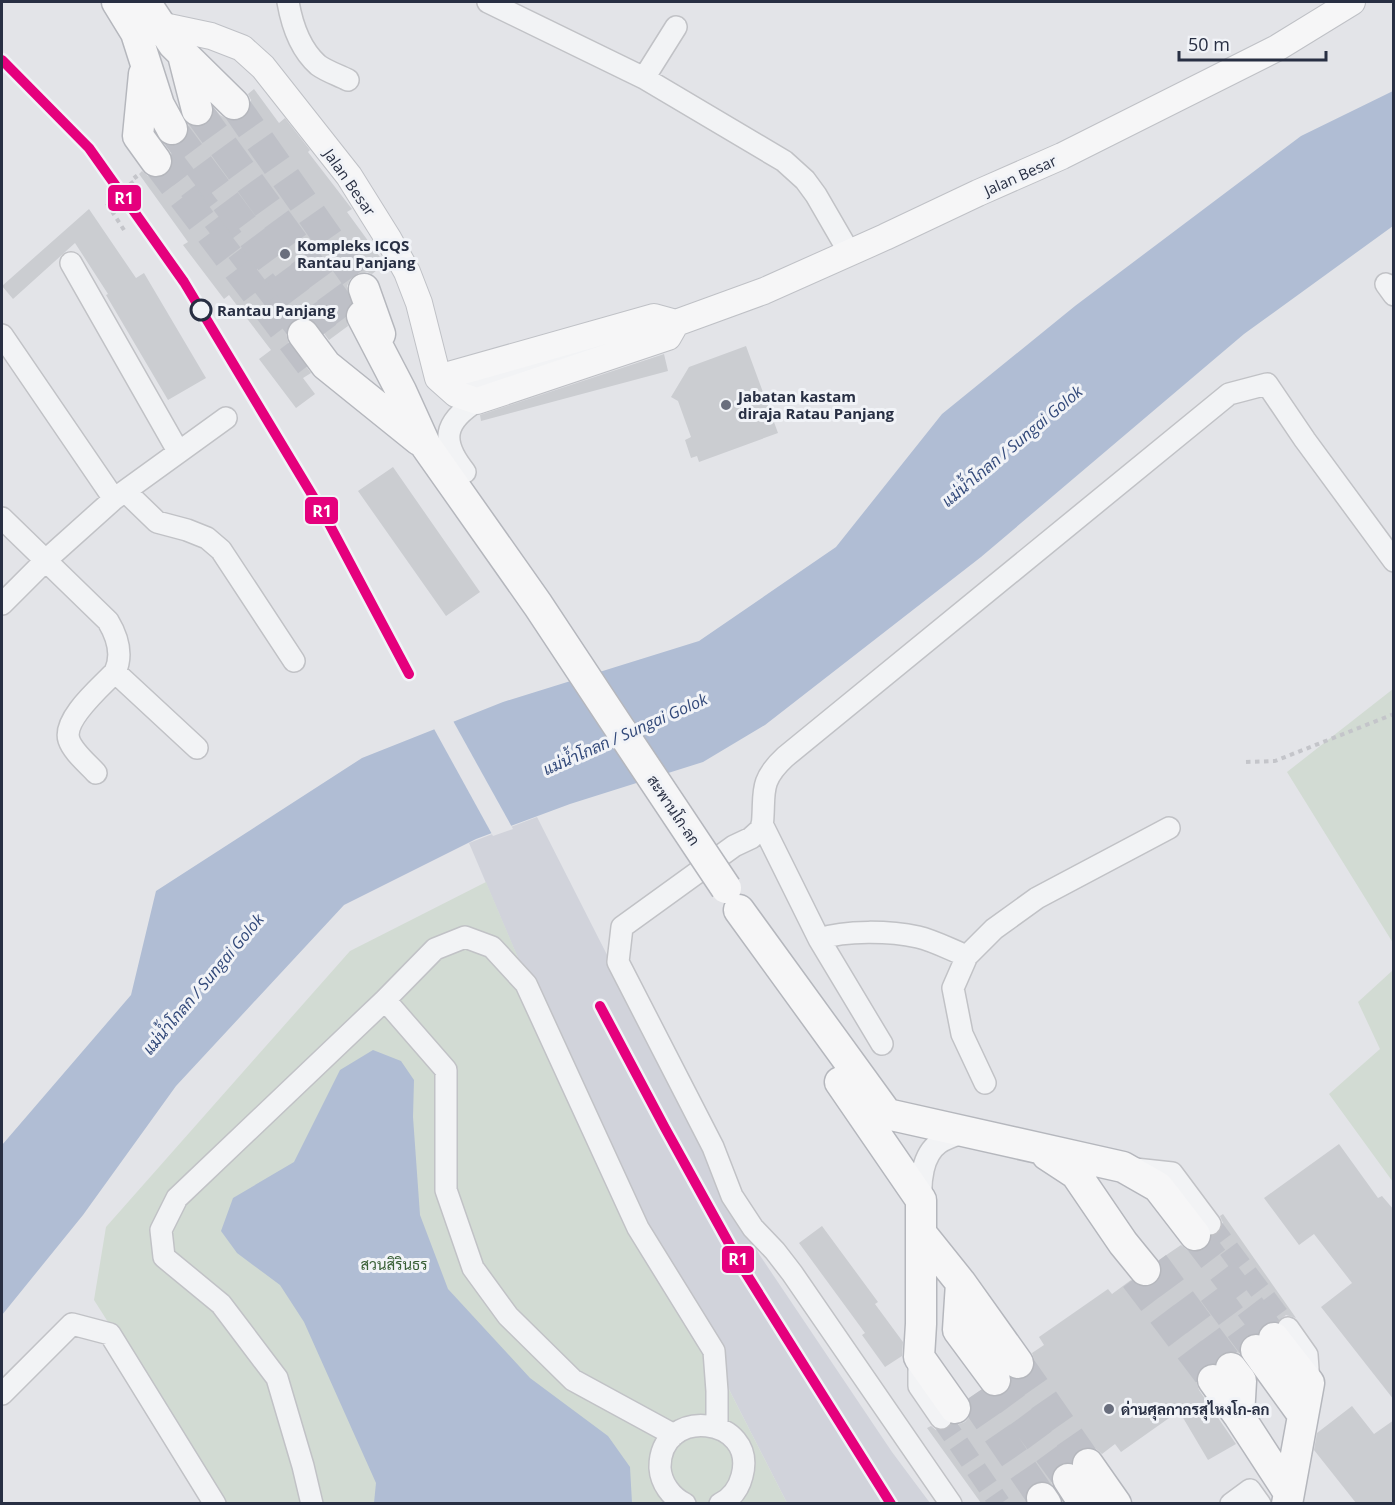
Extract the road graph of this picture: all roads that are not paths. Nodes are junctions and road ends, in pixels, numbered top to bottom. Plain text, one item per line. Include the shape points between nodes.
1 (117, 2) edge
2 (288, 2) edge
3 (488, 2) edge
4 (1352, 2) edge
5 (676, 27) dead end
6 (154, 39) edge
7 (644, 78) junction
8 (348, 80) dead end
9 (217, 109) tunnel mouth
10 (158, 156) tunnel mouth
11 (849, 252) junction
12 (71, 263) dead end
13 (676, 322) junction
14 (2, 335) edge
15 (315, 370) tunnel mouth
16 (438, 378) junction
17 (477, 401) junction
18 (389, 414) junction
19 (226, 418) dead end
20 (426, 446) junction
21 (178, 451) junction
22 (465, 472) dead end
23 (119, 495) junction
24 (2, 518) edge
25 (1391, 550) edge
26 (46, 560) junction
27 (2, 603) edge
28 (294, 661) dead end
29 (115, 672) junction
30 (197, 748) dead end
31 (96, 773) dead end
32 (762, 824) junction
33 (1169, 828) dead end
34 (733, 899) junction
35 (819, 939) junction
36 (967, 957) junction
37 (385, 1000) junction
38 (882, 1044) dead end
39 (985, 1083) dead end
40 (965, 1132) junction
41 (1037, 1148) junction
42 (921, 1200) junction
43 (921, 1233) junction
44 (1195, 1235) tunnel mouth
45 (960, 1306) junction
46 (921, 1324) junction
47 (1231, 1387) tunnel mouth
48 (981, 1390) junction
49 (2, 1394) edge
50 (1303, 1414) junction
51 (717, 1427) junction
52 (674, 1435) junction
53 (1288, 1498) edge
54 (731, 1501) edge
55 (680, 1502) edge
56 (215, 1503) edge
57 (312, 1503) edge
58 (951, 1503) edge
59 (1099, 1503) edge
60 (1116, 1503) edge
61 (1231, 1503) edge
62 (1260, 1503) edge

1 - 6 highway
2 - 8 street via 296,33 308,54 320,66
3 - 7 street
4 - 11 main road, Jalan Besar via 1277,48 1062,156
5 - 7 street
6 - 9 highway
6 - 10 highway
6 - 16 main road, Jalan Besar via 212,36 242,48 263,67 349,176 390,240 419,303
7 - 11 street via 789,165 816,195
11 - 13 main road, Jalan Besar via 764,291
12 - 21 street
13 - 16 main road, Jalan Besar via 654,317
13 - 17 main road, Jalan Besar via 668,337
14 - 23 street
15 - 18 highway via 339,390
16 - 17 main road via 456,394
17 - 22 street via 451,423 451,447
18 - 20 highway
18 - 20 highway via 326,365 342,321 397,383
19 - 21 street
20 - 34 highway, สะพานโก-ลก, bridge via 538,605
21 - 23 street
23 - 26 street
23 - 28 street via 158,522 207,538 221,550
24 - 26 street
25 - 32 street via 1305,440 1267,384 1229,394 785,757 768,776
26 - 27 street
26 - 29 street via 108,621 119,656
29 - 30 street
29 - 31 street via 76,714 68,733 70,743
32 - 35 street
32 - 58 street via 759,833 734,846 622,927 618,962 713,1148 732,1197 792,1274
33 - 36 street via 1037,898 994,929
34 - 40 highway via 887,1114
34 - 42 highway via 784,1001
35 - 36 street via 880,932 920,937
35 - 38 street
36 - 39 street via 953,988 963,1034
37 - 51 street via 435,949 465,937 492,947 526,984 638,1228 714,1351
37 - 52 street via 446,1070 446,1191 473,1268 508,1316 573,1380
37 - 57 street via 177,1198 161,1230 164,1257 221,1304 277,1378
40 - 41 highway
40 - 42 street via 936,1145 926,1161
41 - 41 highway via 1145,1271 1076,1174
41 - 44 highway via 1123,1167
42 - 43 highway
43 - 45 highway
43 - 46 highway
45 - 48 highway
45 - 48 highway
46 - 48 highway
46 - 48 highway via 918,1357
47 - 53 highway
49 - 56 street via 72,1324 110,1334
50 - 50 highway via 1273,1339 1309,1383
50 - 53 highway
51 - 52 street via 694,1425
51 - 54 street via 738,1444 743,1456 741,1483
52 - 55 street via 661,1456 660,1469 669,1492
59 - 60 highway via 1077,1493 1078,1472
61 - 62 street via 1250,1490

